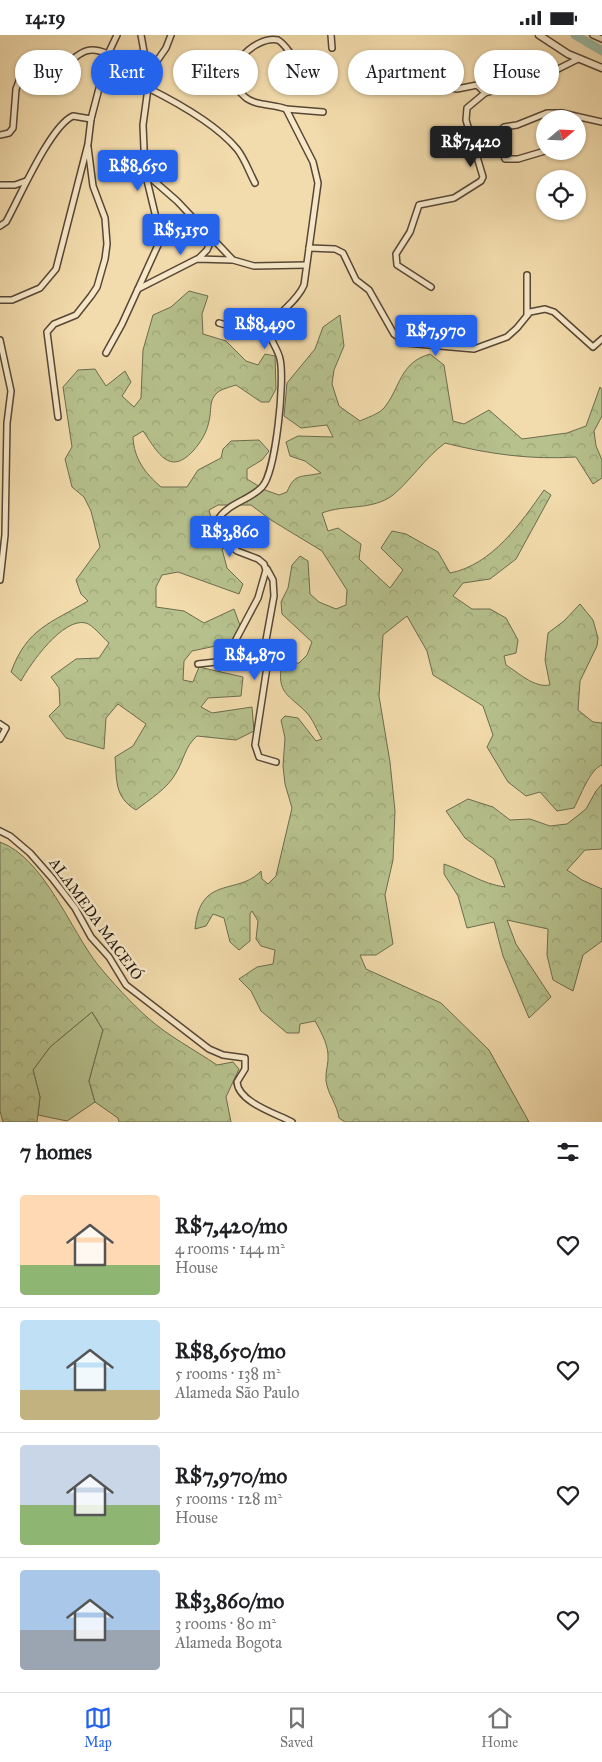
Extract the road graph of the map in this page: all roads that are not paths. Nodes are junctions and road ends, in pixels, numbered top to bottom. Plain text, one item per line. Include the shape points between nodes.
1 (117, 35) edge
2 (141, 35) edge
3 (171, 35) edge
4 (331, 35) edge
5 (539, 35) edge
6 (594, 35) edge
7 (602, 39) edge
8 (332, 48) dead end
9 (97, 50) edge
10 (110, 50) edge
11 (144, 50) edge
12 (287, 50) edge
13 (163, 52) edge
14 (578, 59) junction
15 (559, 68) edge
16 (602, 69) edge
17 (97, 95) edge
18 (147, 95) edge
19 (160, 95) edge
20 (483, 95) edge
21 (286, 109) junction
22 (322, 112) dead end
23 (536, 117) edge
24 (586, 118) edge
25 (91, 119) junction
26 (602, 122) edge
27 (0, 135) edge
28 (88, 144) junction
29 (536, 154) edge
30 (145, 173) junction
31 (26, 181) junction
32 (255, 183) dead end
33 (0, 185) edge
34 (0, 226) edge
35 (212, 238) junction
36 (309, 248) junction
37 (197, 259) junction
38 (233, 260) junction
39 (306, 265) junction
40 (527, 275) dead end
41 (431, 287) dead end
42 (138, 289) junction
43 (0, 300) edge
44 (527, 315) junction
45 (219, 323) dead end
46 (271, 338) junction
47 (602, 339) edge
48 (0, 340) edge
49 (106, 353) dead end
50 (58, 417) dead end
51 (265, 566) junction
52 (0, 580) edge
53 (198, 664) dead end
54 (0, 724) edge
55 (0, 739) edge
56 (276, 762) dead end
57 (0, 831) edge
58 (292, 1122) edge

1 - 10 street
2 - 11 street
3 - 13 street
4 - 8 street
5 - 14 street
6 - 7 street
9 - 27 street via 86,50 54,68 35,67 23,71 16,89 13,128 9,133
12 - 21 street via 273,39 248,48 236,62 235,81 252,102
14 - 15 street
14 - 16 street
17 - 25 street
18 - 30 street via 143,125
19 - 32 street via 231,143
20 - 41 street via 467,108 466,113 483,171 481,181 454,198 419,205 410,232 396,253 397,265
21 - 22 street
21 - 36 street via 313,162 318,183
23 - 29 street via 500,131 505,159
24 - 26 street
25 - 28 street
25 - 31 street via 78,116 66,120
28 - 43 street via 56,269 40,288 12,300
28 - 50 street via 93,186 105,218 106,251 94,293 76,315 54,324 47,332
30 - 35 street
30 - 42 street via 159,239
31 - 33 street
31 - 34 street via 9,216
35 - 37 street via 207,250
35 - 38 street
36 - 39 street
36 - 44 street via 335,249 343,253 353,276 369,290 394,334 406,343 474,349 507,337
37 - 38 street
37 - 42 street
38 - 39 street via 254,266
39 - 46 street via 302,290 273,323 269,331
40 - 44 street
42 - 49 street
44 - 47 street via 535,309 550,310 593,347
45 - 46 street
46 - 51 street via 281,366 275,450 270,473 262,487 219,518 223,539 237,551 258,559
48 - 52 street via 11,391
51 - 53 street via 266,575 261,589 229,659
51 - 56 street via 273,581 274,596 255,745 259,757
54 - 55 street via 6,728
57 - 58 street, ALAMEDA MACEIÓ via 30,853 65,893 91,937 109,957 126,985 209,1049 245,1058 245,1069 237,1082 240,1091 266,1110

